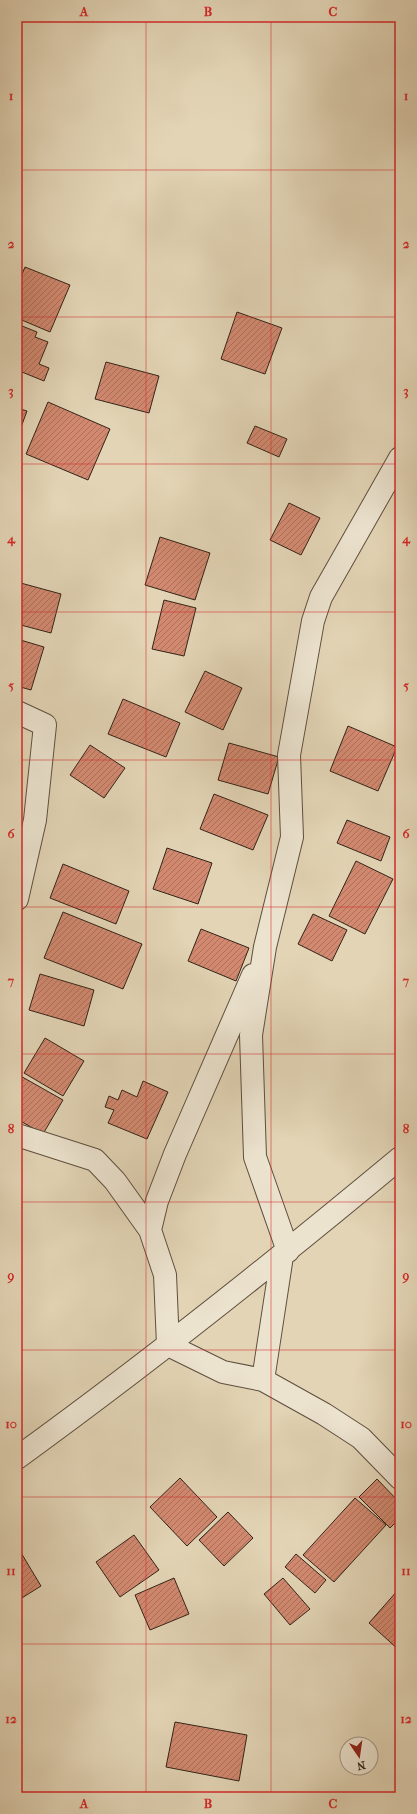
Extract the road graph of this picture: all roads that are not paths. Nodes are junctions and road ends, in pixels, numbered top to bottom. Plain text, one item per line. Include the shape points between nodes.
1 (400, 458) edge
2 (17, 712) edge
3 (17, 899) edge
4 (265, 947) junction
5 (17, 1135) edge
6 (400, 1158) edge
7 (150, 1230) junction
8 (285, 1253) junction
9 (168, 1345) junction
10 (264, 1380) junction
11 (17, 1458) edge
12 (400, 1478) edge

1 - 4 street via 322,596 313,621 289,755 292,837
2 - 3 street via 45,725 35,820
4 - 7 street via 175,1154 157,1202
4 - 8 street via 251,1035 255,1157
5 - 7 street via 95,1160 115,1180
6 - 8 street
7 - 9 street via 164,1275
8 - 9 street
8 - 10 street
9 - 10 street via 223,1372
9 - 11 street
10 - 12 street via 361,1438

